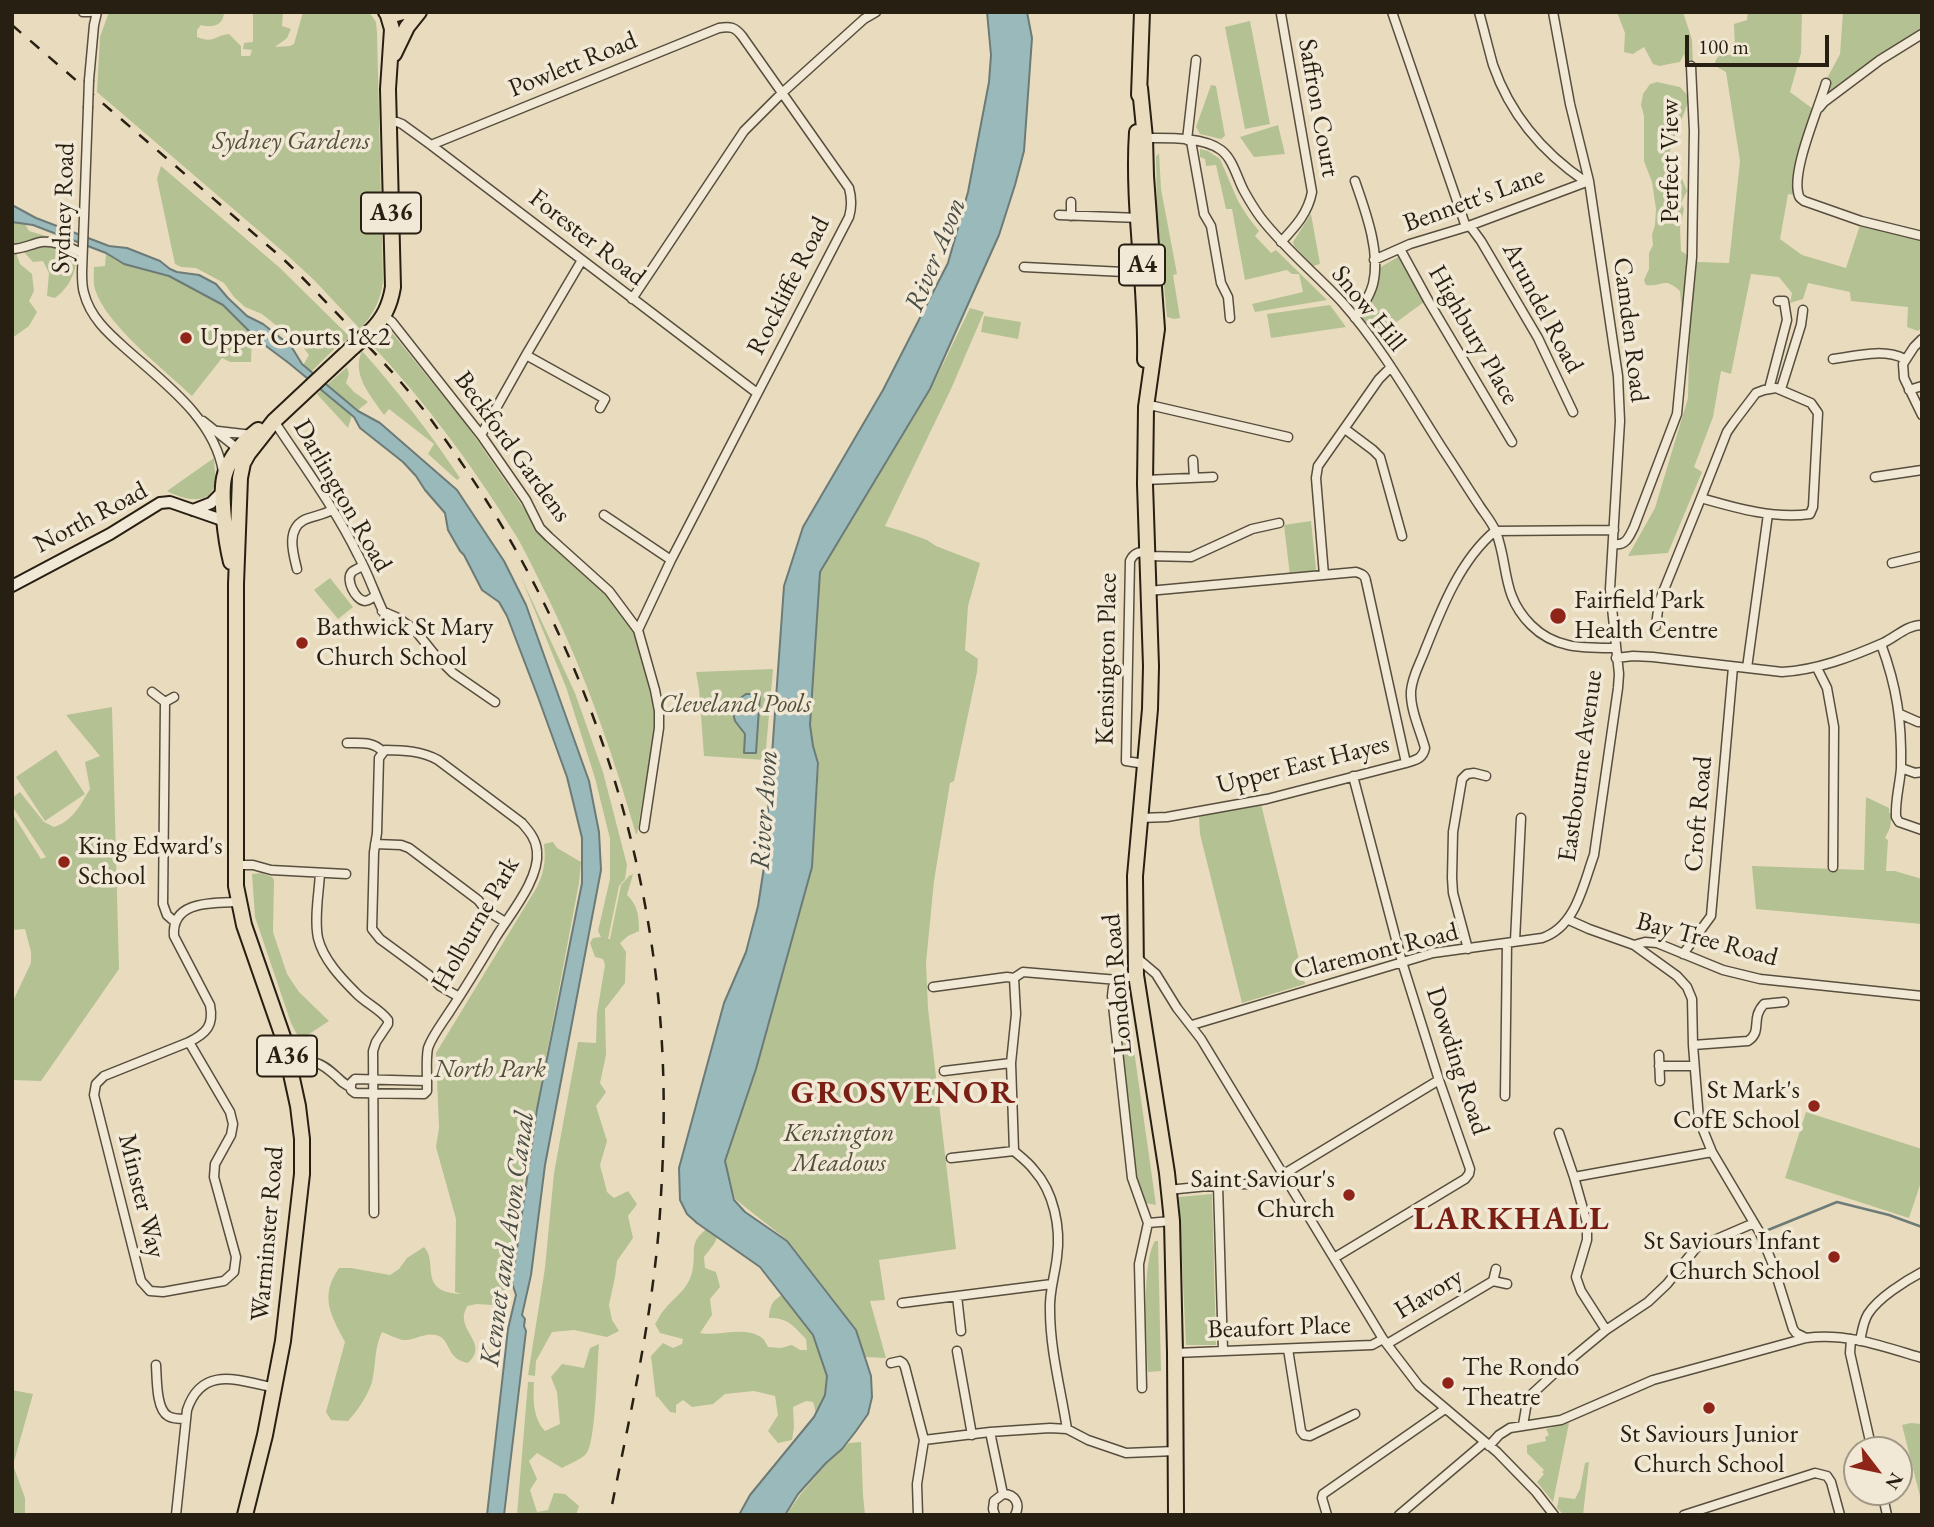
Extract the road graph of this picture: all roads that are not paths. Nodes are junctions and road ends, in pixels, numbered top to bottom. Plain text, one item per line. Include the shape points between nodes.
1 (83, 12) edge
2 (90, 12) edge
3 (97, 12) edge
4 (378, 12) edge
5 (419, 12) edge
6 (876, 12) edge
7 (1142, 12) edge
8 (1392, 12) edge
9 (1479, 12) edge
10 (1553, 12) edge
11 (394, 13) edge
12 (1282, 14) edge
13 (1922, 34) edge
14 (1196, 60) dead end
15 (390, 65) junction
16 (1691, 66) dead end
17 (1826, 83) dead end
18 (387, 89) junction
19 (782, 93) junction
20 (1817, 111) junction
21 (388, 122) junction
22 (1141, 138) junction
23 (1189, 140) junction
24 (431, 145) junction
25 (1355, 181) dead end
26 (1587, 182) junction
27 (1071, 202) dead end
28 (1059, 215) dead end
29 (1071, 216) junction
30 (1143, 217) junction
31 (1468, 227) junction
32 (1922, 236) edge
33 (1281, 243) junction
34 (12, 249) edge
35 (1400, 249) junction
36 (82, 253) junction
37 (582, 260) junction
38 (1374, 260) junction
39 (1024, 267) dead end
40 (1148, 273) junction
41 (632, 299) junction
42 (1778, 301) dead end
43 (1803, 310) dead end
44 (384, 316) junction
45 (1230, 318) dead end
46 (1355, 318) junction
47 (1922, 339) edge
48 (526, 355) junction
49 (1833, 359) dead end
50 (1905, 359) junction
51 (1390, 368) junction
52 (1922, 386) edge
53 (1769, 389) junction
54 (1781, 389) junction
55 (1909, 390) junction
56 (758, 393) junction
57 (1146, 407) junction
58 (600, 408) dead end
59 (1573, 412) dead end
60 (1922, 415) edge
61 (198, 417) junction
62 (274, 421) junction
63 (1345, 429) junction
64 (218, 432) junction
65 (481, 435) junction
66 (257, 436) junction
67 (1289, 437) dead end
68 (1512, 442) dead end
69 (216, 444) junction
70 (1193, 460) dead end
71 (236, 466) junction
72 (1922, 470) edge
73 (1213, 477) dead end
74 (1194, 478) junction
75 (1145, 480) junction
76 (1882, 486) dead end
77 (1701, 498) junction
78 (332, 510) junction
79 (196, 512) junction
80 (1768, 514) junction
81 (604, 515) dead end
82 (1279, 523) dead end
83 (226, 526) junction
84 (1614, 530) junction
85 (1495, 531) junction
86 (1402, 537) dead end
87 (1614, 544) junction
88 (1148, 554) junction
89 (1922, 556) edge
90 (671, 560) junction
91 (1892, 563) dead end
92 (363, 566) junction
93 (297, 569) dead end
94 (1324, 575) junction
95 (236, 584) junction
96 (12, 586) edge
97 (1148, 591) junction
98 (375, 596) junction
99 (382, 611) junction
100 (1922, 615) edge
101 (1920, 625) edge
102 (1656, 626) dead end
103 (391, 629) dead end
104 (638, 630) junction
105 (1881, 644) junction
106 (1615, 648) junction
107 (1616, 658) junction
108 (1733, 667) junction
109 (1747, 668) junction
110 (1817, 668) junction
111 (152, 692) dead end
112 (174, 697) dead end
113 (165, 702) junction
114 (495, 702) dead end
115 (1900, 714) junction
116 (1922, 722) edge
117 (347, 743) dead end
118 (381, 755) junction
119 (1406, 763) junction
120 (1145, 764) junction
121 (1900, 768) junction
122 (1922, 772) edge
123 (1353, 776) junction
124 (1486, 776) dead end
125 (1140, 818) junction
126 (1521, 818) dead end
127 (644, 828) dead end
128 (1922, 830) edge
129 (375, 844) junction
130 (236, 865) junction
131 (1833, 867) dead end
132 (320, 873) junction
133 (346, 874) dead end
134 (238, 902) junction
135 (1569, 920) junction
136 (175, 922) junction
137 (505, 922) junction
138 (1511, 942) junction
139 (1634, 945) junction
140 (1468, 949) junction
141 (1682, 954) junction
142 (1136, 957) junction
143 (1402, 962) junction
144 (940, 974) dead end
145 (1136, 975) junction
146 (1014, 978) junction
147 (1118, 979) junction
148 (1922, 996) edge
149 (459, 997) junction
150 (1784, 1002) dead end
151 (1192, 1025) junction
152 (189, 1042) junction
153 (1693, 1045) junction
154 (1659, 1055) dead end
155 (1011, 1063) junction
156 (1659, 1066) junction
157 (1694, 1066) junction
158 (290, 1067) junction
159 (944, 1071) dead end
160 (373, 1080) junction
161 (1439, 1080) junction
162 (427, 1081) junction
163 (1660, 1082) dead end
164 (351, 1087) junction
165 (374, 1094) junction
166 (1505, 1096) dead end
167 (1559, 1133) dead end
168 (1014, 1152) junction
169 (1712, 1152) junction
170 (951, 1158) dead end
171 (1286, 1177) junction
172 (1574, 1177) junction
173 (1218, 1185) junction
174 (1168, 1190) junction
175 (374, 1213) dead end
176 (1171, 1221) junction
177 (1148, 1223) junction
178 (1754, 1223) junction
179 (1334, 1258) junction
180 (1496, 1269) dead end
181 (1922, 1272) edge
182 (1493, 1281) junction
183 (1052, 1284) junction
184 (1507, 1284) dead end
185 (957, 1296) junction
186 (914, 1301) junction
187 (902, 1303) dead end
188 (915, 1312) dead end
189 (1606, 1330) junction
190 (961, 1331) dead end
191 (1806, 1338) junction
192 (1855, 1340) junction
193 (1385, 1342) junction
194 (1288, 1349) junction
195 (1223, 1350) junction
196 (957, 1351) dead end
197 (1175, 1353) junction
198 (1922, 1357) edge
199 (891, 1363) dead end
200 (156, 1366) dead end
201 (275, 1388) junction
202 (1142, 1388) dead end
203 (1445, 1409) junction
204 (1355, 1414) dead end
205 (186, 1419) junction
206 (1523, 1425) junction
207 (1067, 1429) junction
208 (990, 1432) junction
209 (972, 1434) junction
210 (1869, 1436) edge
211 (924, 1440) junction
212 (1487, 1444) junction
213 (1175, 1451) junction
214 (1003, 1494) junction
215 (176, 1515) edge
216 (244, 1515) edge
217 (918, 1515) edge
218 (995, 1515) edge
219 (1015, 1515) edge
220 (1176, 1515) edge
221 (1327, 1515) edge
222 (1399, 1515) edge
223 (1554, 1515) edge
224 (1684, 1515) edge
225 (1840, 1515) edge

1 - 2 street
3 - 36 street, Sydney Road, bridge via 89,80
4 - 18 highway, A36
5 - 15 highway, A36
6 - 19 street
7 - 22 highway, London Road / A4
8 - 31 street, Arundel Road
9 - 26 street via 1494,66 1517,115 1544,147
10 - 26 street, Camden Road
11 - 15 highway, A36
12 - 33 street, Saffron Court via 1312,192 1303,217
13 - 20 street via 1880,60
14 - 23 street
15 - 18 highway, A36
16 - 87 street, Perfect View via 1692,257 1677,414 1634,527 1625,543
17 - 20 street
18 - 21 highway, A36
19 - 24 street, Powlett Road via 742,36 729,26
19 - 41 street via 735,142
19 - 56 street, Rockliffe Road via 849,188 852,208
20 - 32 street via 1800,162 1800,197 1861,221
21 - 24 street, Forester Road via 402,124
21 - 44 highway, A36 via 393,287
22 - 23 street, Snow Hill
22 - 30 highway, London Road / A4
23 - 33 street, Snow Hill via 1211,144 1228,157 1245,193
23 - 45 street
24 - 37 street, Forester Road
25 - 38 street via 1368,217
26 - 31 street, Bennett's Lane
26 - 84 street, Camden Road via 1618,376
27 - 29 street
28 - 29 street
29 - 30 street
30 - 40 highway, London Road / A4
31 - 35 street, Bennett's Lane
31 - 59 street, Arundel Road via 1481,241 1538,338
33 - 46 street, Snow Hill
34 - 36 street via 44,242
35 - 38 street, Bennett's Lane
35 - 68 street, Highbury Place
36 - 61 street, Sydney Road via 84,294 98,321
37 - 41 street, Forester Road
37 - 48 street
38 - 46 street via 1373,283
39 - 40 street
40 - 57 highway, London Road / A4
41 - 56 street, Forester Road
42 - 53 street via 1784,301 1787,320
43 - 54 street
44 - 62 highway, A36, bridge
44 - 65 street, Beckford Gardens
46 - 51 street, Snow Hill
47 - 50 street
48 - 58 street via 605,399
48 - 65 street
49 - 50 street via 1886,353
50 - 55 street
51 - 63 street
51 - 85 street, Snow Hill
52 - 55 street
53 - 54 street
53 - 77 street via 1756,393 1727,432
54 - 80 street via 1811,403 1818,413 1813,507 1810,514
55 - 60 street
56 - 90 street, Rockliffe Road
57 - 67 street
57 - 75 highway, London Road / A4
61 - 64 street, Sydney Road
61 - 69 street, Sydney Road
62 - 66 highway, A36
62 - 78 street, Darlington Road
63 - 86 street via 1380,457
63 - 94 street via 1318,466 1316,478
64 - 66 street
64 - 71 street, Sydney Road via 233,445
65 - 104 street, Beckford Gardens via 540,528 609,591
66 - 71 highway, A36
69 - 71 street, Sydney Road
69 - 71 street, Sydney Road
70 - 74 street
71 - 79 street via 211,503
71 - 83 highway, Warminster Road / A36
71 - 83 highway, Warminster Road / A36 via 233,516
72 - 76 street via 1878,477
73 - 74 street
74 - 75 street
75 - 88 highway, London Road / A4
77 - 80 street
77 - 102 street via 1659,602
78 - 92 street, Darlington Road
78 - 93 street via 307,519 296,529 292,541
79 - 83 street, North Road
79 - 96 street, North Road via 160,503
80 - 109 street
81 - 90 street
82 - 88 street via 1252,529 1191,557
83 - 95 highway, Warminster Road / A36
83 - 95 highway, Warminster Road / A36
84 - 85 street
84 - 87 street, Camden Road
85 - 106 street via 1506,582 1530,624 1561,644
85 - 119 street via 1457,580 1413,681 1411,693 1424,754
87 - 106 street, Camden Road via 1610,589
88 - 97 highway, London Road / A4
88 - 120 street, Kensington Place via 1137,552 1130,561 1126,761
89 - 91 street
90 - 104 street, Rockliffe Road
92 - 98 street, Darlington Road
92 - 98 street via 353,571 349,581 362,601
94 - 97 street, Upper East Hayes
94 - 119 street, Upper East Hayes via 1356,572 1365,577
95 - 130 highway, Warminster Road / A36
97 - 120 highway, London Road / A4 via 1151,666
98 - 99 street, Darlington Road
99 - 103 street, Darlington Road
99 - 114 street via 415,630 453,673
100 - 101 street
101 - 105 street
104 - 127 street via 659,711
105 - 110 street
105 - 115 street
106 - 107 street, Camden Road
107 - 108 street via 1653,657
107 - 135 street, Eastbourne Avenue via 1618,688 1594,855
108 - 109 street
108 - 141 street, Croft Road via 1711,916
109 - 110 street via 1782,672
110 - 131 street via 1827,688 1834,727
111 - 113 street
112 - 113 street
113 - 136 street via 163,904
115 - 116 street
115 - 121 street
117 - 118 street, Holburne Park via 378,746
118 - 129 street
118 - 137 street, Holburne Park via 388,750 431,756 513,815 531,834 536,865
119 - 123 street, Upper East Hayes
120 - 125 highway, London Road / A4
121 - 122 street
121 - 128 street via 1897,819
123 - 125 street, Upper East Hayes via 1262,800
123 - 143 street, Dowding Road
124 - 140 street via 1474,773 1462,779 1453,832 1453,893
125 - 142 highway, London Road / A4
126 - 138 street
129 - 137 street via 409,848
129 - 149 street via 372,929
130 - 132 street
130 - 134 highway, Warminster Road / A36
132 - 133 street
132 - 160 street via 317,925 321,947 356,994 388,1020 373,1047
134 - 136 street via 193,906
134 - 158 highway, Warminster Road / A36
135 - 138 street, Claremont Road via 1553,934
135 - 139 street, Bay Tree Road
136 - 152 street, Minster Way via 174,936 212,1015 202,1035
137 - 149 street, Holburne Park
138 - 140 street, Claremont Road
138 - 166 street
139 - 141 street, Bay Tree Road via 1657,943
139 - 153 street via 1687,987 1692,999
140 - 143 street, Claremont Road
141 - 148 street, Bay Tree Road via 1760,978
142 - 145 highway, London Road / A4
142 - 151 street via 1154,972
143 - 151 street, Claremont Road
143 - 161 street, Dowding Road
144 - 146 street via 937,986
145 - 147 street
145 - 174 highway, London Road / A4
146 - 147 street via 1023,972
146 - 155 street
147 - 177 street via 1112,996 1132,1178
149 - 162 street, Holburne Park via 430,1044
150 - 153 street via 1764,1004 1757,1013 1754,1037 1748,1041
151 - 171 street
152 - 152 street, Minster Way via 233,1124 214,1177 236,1257 234,1272 224,1281 150,1291 141,1281 94,1095 104,1076
153 - 157 street
154 - 156 street
155 - 159 street
155 - 168 street
156 - 157 street
156 - 163 street
157 - 169 street via 1699,1120
158 - 164 street via 317,1062
158 - 201 highway, Warminster Road / A36 via 301,1128 302,1174
160 - 162 street
160 - 164 street via 355,1079
160 - 165 street
161 - 171 street
161 - 179 street, Dowding Road via 1469,1174
162 - 165 street via 424,1094
164 - 165 street via 355,1093
165 - 175 street
167 - 172 street
168 - 170 street
168 - 183 street via 1034,1168 1051,1201 1058,1256
169 - 172 street
169 - 178 street
171 - 173 street via 1278,1183
171 - 179 street
172 - 189 street via 1587,1223 1576,1277
173 - 174 street
173 - 195 street
174 - 176 highway, London Road / A4
176 - 177 street
176 - 197 highway, London Road / A4
177 - 202 street via 1139,1264
178 - 189 street via 1696,1248 1648,1302
178 - 191 street via 1793,1329
179 - 193 street
180 - 182 street, Havory
181 - 192 street via 1876,1305
182 - 184 street, Havory
182 - 193 street, Havory
183 - 185 street
183 - 207 street via 1051,1327
185 - 186 street
185 - 190 street
186 - 187 street
186 - 188 street
189 - 206 street via 1532,1394
191 - 192 street
191 - 206 street via 1653,1380 1552,1423
192 - 198 street
192 - 210 street via 1850,1353
193 - 194 street, Beaufort Place
193 - 203 street via 1419,1386
194 - 195 street, Beaufort Place
194 - 204 street via 1304,1435
195 - 197 street, Beaufort Place
196 - 209 street
197 - 213 highway, London Road / A4
199 - 211 street via 905,1367
200 - 205 street via 160,1407 173,1418
201 - 205 street via 225,1378 211,1380 190,1399
201 - 216 highway, Warminster Road / A36
203 - 212 street
203 - 221 street via 1323,1494
205 - 215 street
206 - 212 street
207 - 208 street
207 - 213 street via 1126,1453
208 - 209 street
208 - 214 street
209 - 211 street
211 - 217 street
212 - 222 street
212 - 223 street
213 - 220 highway, London Road / A4
214 - 218 street via 994,1501
214 - 219 street via 1017,1502
224 - 225 street via 1815,1473 1831,1482

